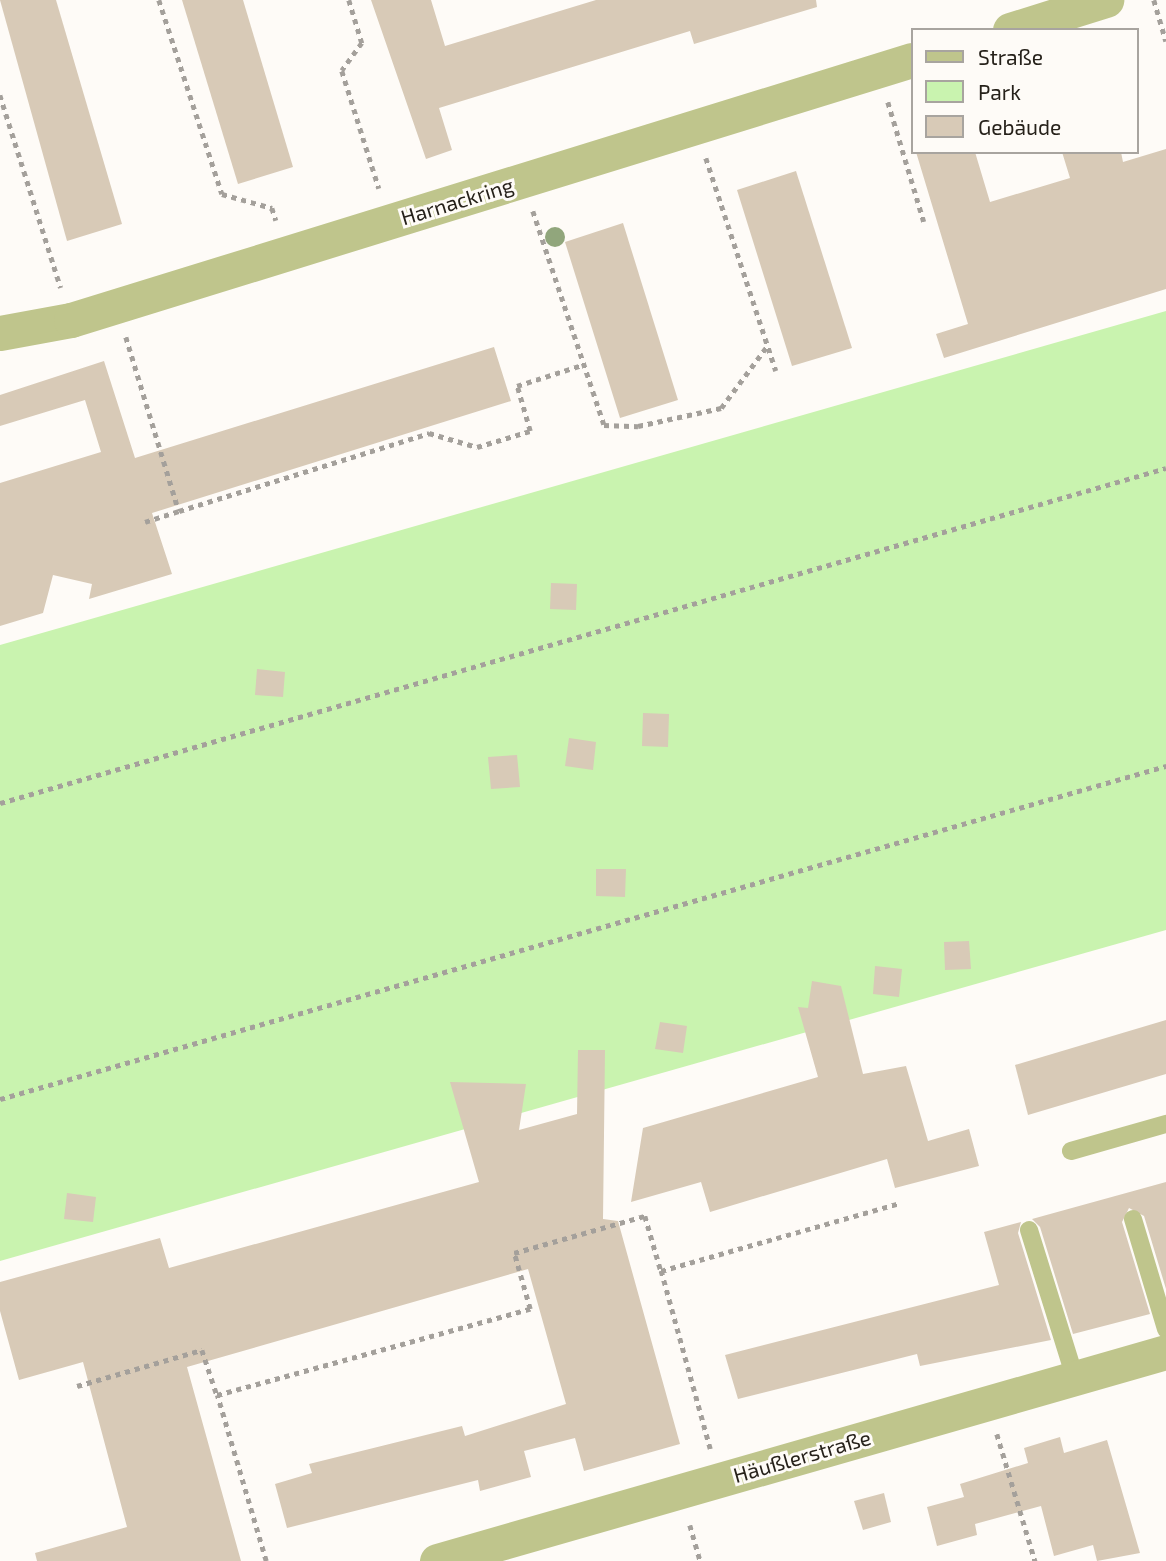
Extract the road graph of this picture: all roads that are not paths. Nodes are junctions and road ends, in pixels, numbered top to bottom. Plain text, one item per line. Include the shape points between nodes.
1 (1106, 0) edge
2 (1016, 28) edge
3 (911, 60) edge
4 (0, 333) edge
5 (1166, 1124) edge
6 (1071, 1151) dead end
7 (1133, 1219) dead end
8 (1029, 1230) dead end
9 (1166, 1329) edge
10 (1166, 1352) edge
11 (1074, 1378) junction
12 (437, 1561) edge

1 - 2 street
3 - 4 street, Harnackring via 71,320
5 - 6 lane
7 - 9 lane
8 - 11 lane
10 - 11 street, Häußlerstraße
11 - 12 street, Häußlerstraße

